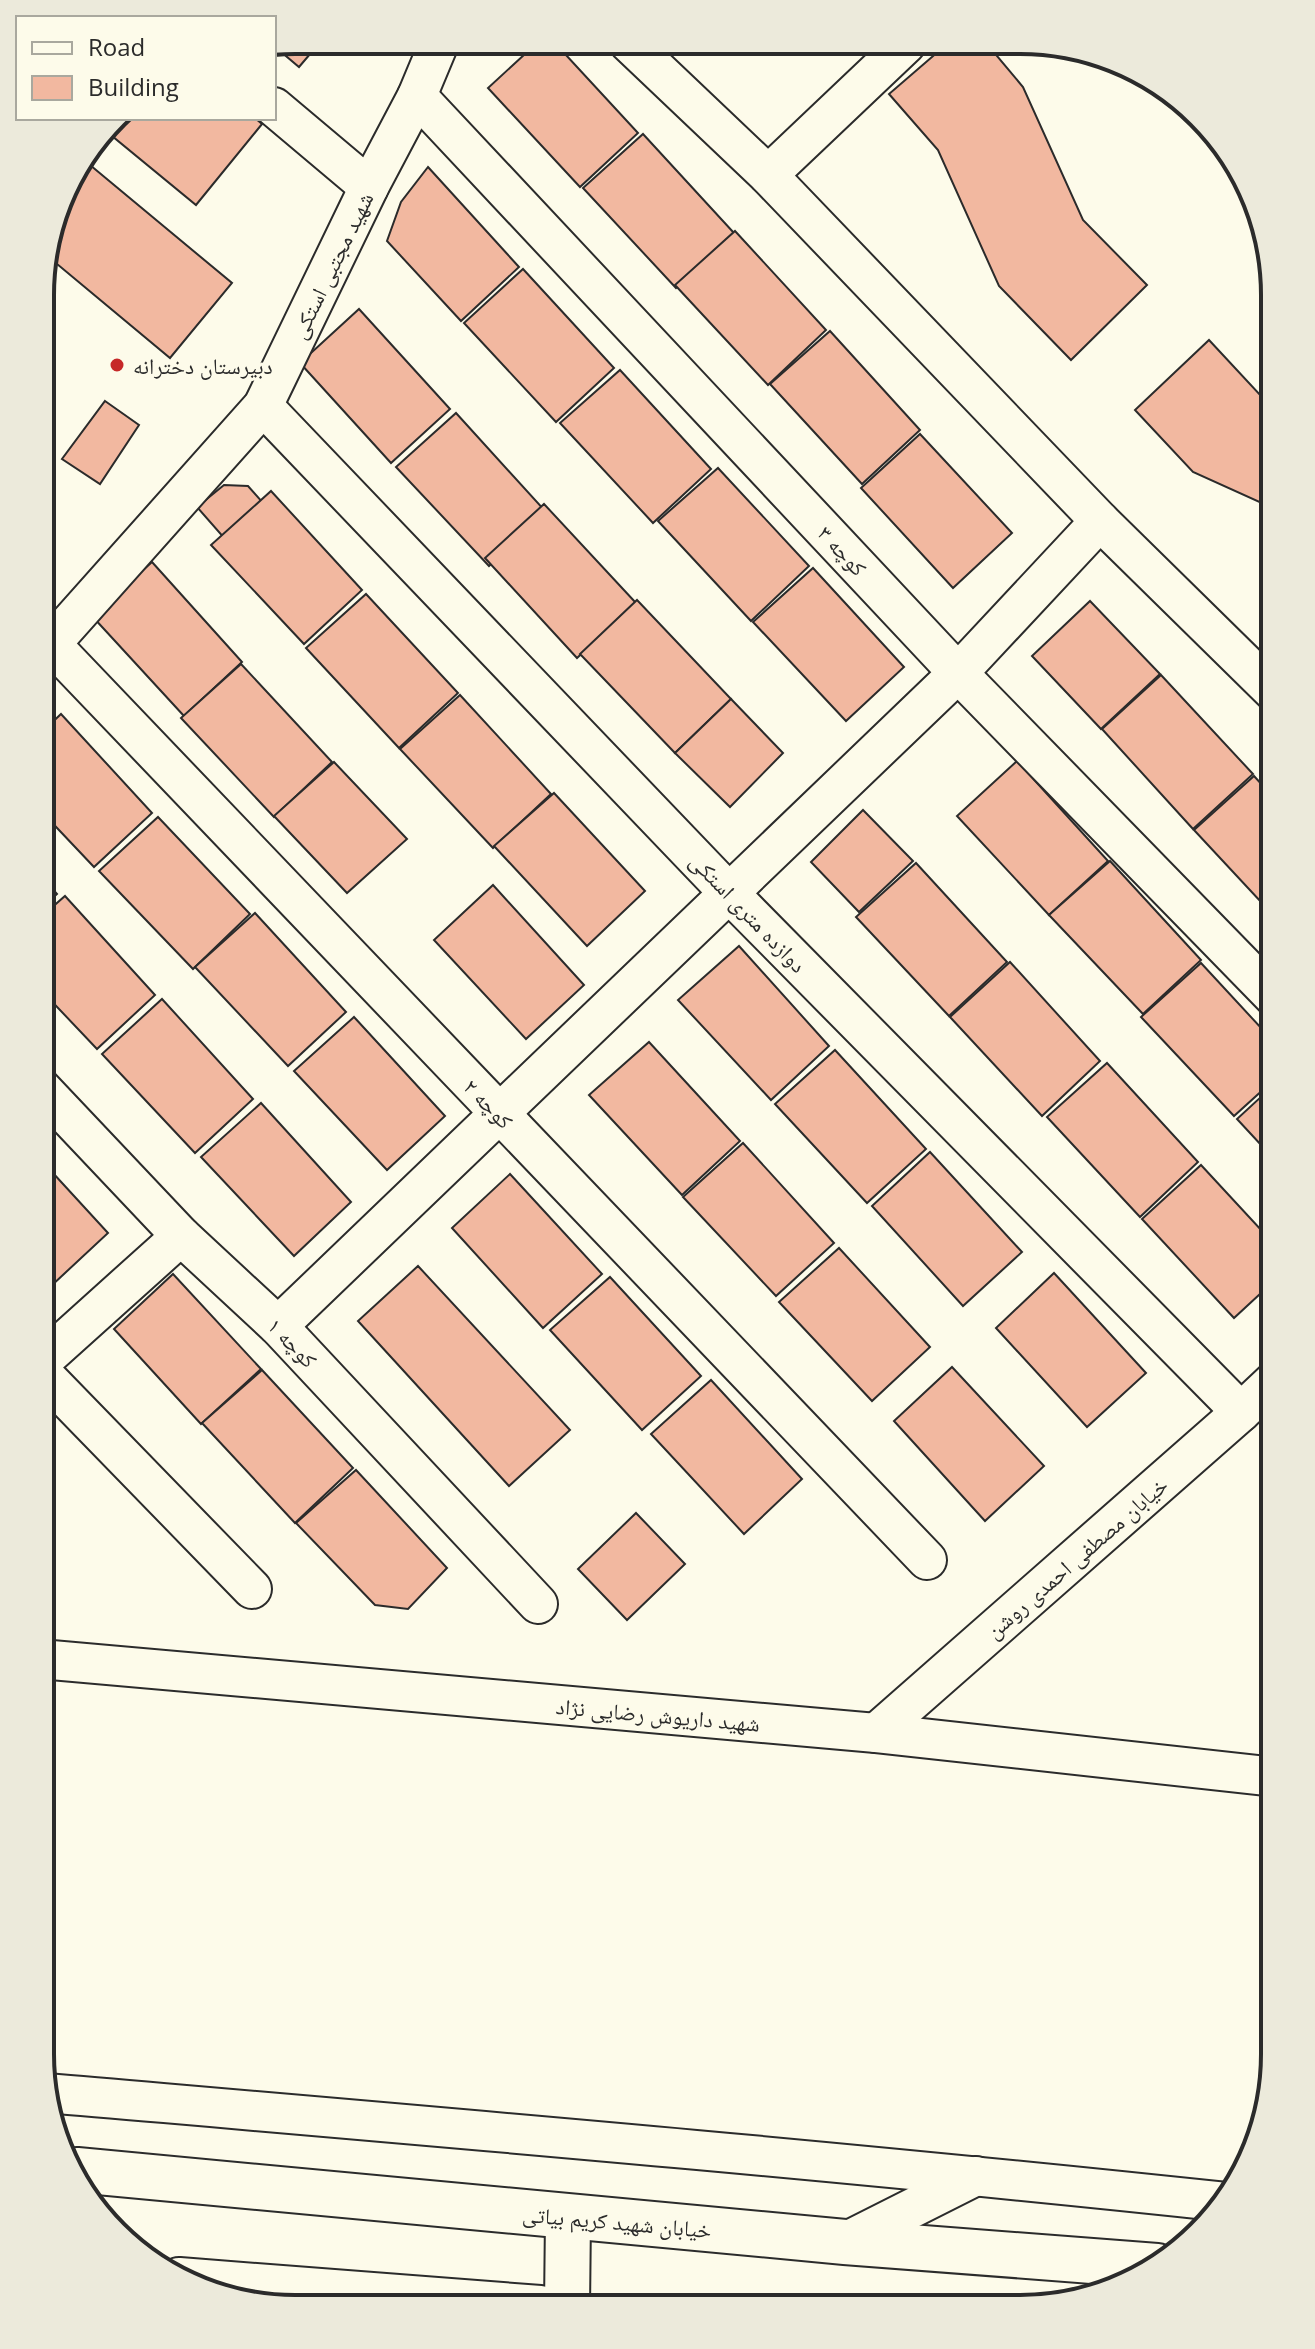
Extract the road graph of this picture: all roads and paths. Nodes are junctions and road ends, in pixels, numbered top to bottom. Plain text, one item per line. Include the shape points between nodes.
1 (895, 54) edge
2 (434, 55) edge
3 (641, 55) edge
4 (417, 96) junction
5 (276, 109) edge
6 (768, 175) junction
7 (369, 187) junction
8 (263, 406) junction
9 (1100, 521) junction
10 (54, 640) edge
11 (54, 657) edge
12 (958, 673) junction
13 (1261, 679) edge
14 (730, 894) junction
15 (1261, 983) edge
16 (54, 1102) edge
17 (500, 1114) junction
18 (181, 1236) junction
19 (278, 1326) junction
20 (54, 1350) edge
21 (54, 1385) edge
22 (1261, 1404) edge
23 (927, 1560) dead end
24 (252, 1589) dead end
25 (538, 1604) dead end
26 (54, 1660) edge
27 (876, 1733) junction
28 (1260, 1775) edge
29 (58, 2094) edge
30 (85, 2171) edge
31 (976, 2176) junction
32 (1211, 2200) edge
33 (568, 2217) junction
34 (845, 2242) junction
35 (1136, 2264) edge
36 (223, 2283) edge
37 (372, 2295) edge
38 (567, 2295) edge

1 - 6 street
2 - 4 street, شهید مجتبی استکی
3 - 6 street
4 - 7 street, شهید مجتبی استکی
4 - 12 street, کوچه ۳
5 - 7 street
6 - 9 street
7 - 8 street, شهید مجتبی استکی
8 - 10 street, شهید مجتبی استکی
8 - 14 street, دوازده متری استکی
9 - 12 street
9 - 13 street
11 - 17 street, کوچه ۲
12 - 14 street
12 - 15 street, کوچه ۳
14 - 17 street
14 - 22 street, دوازده متری استکی
16 - 18 street, کوچه ۱
17 - 19 street
17 - 23 street, کوچه ۲
18 - 19 street, کوچه ۱
18 - 20 street
19 - 25 street, کوچه ۱
21 - 24 street
22 - 27 street, خیابان مصطفی احمدی روشن
26 - 27 street, شهید داریوش رضایی نژاد
27 - 28 street, شهید داریوش رضایی نژاد
29 - 31 street
30 - 33 main road, خیابان شهید کریم بیاتی
31 - 32 street
31 - 34 street
33 - 34 main road, خیابان شهید کریم بیاتی
33 - 38 main road
34 - 35 main road, خیابان شهید کریم بیاتی
36 - 37 main road

